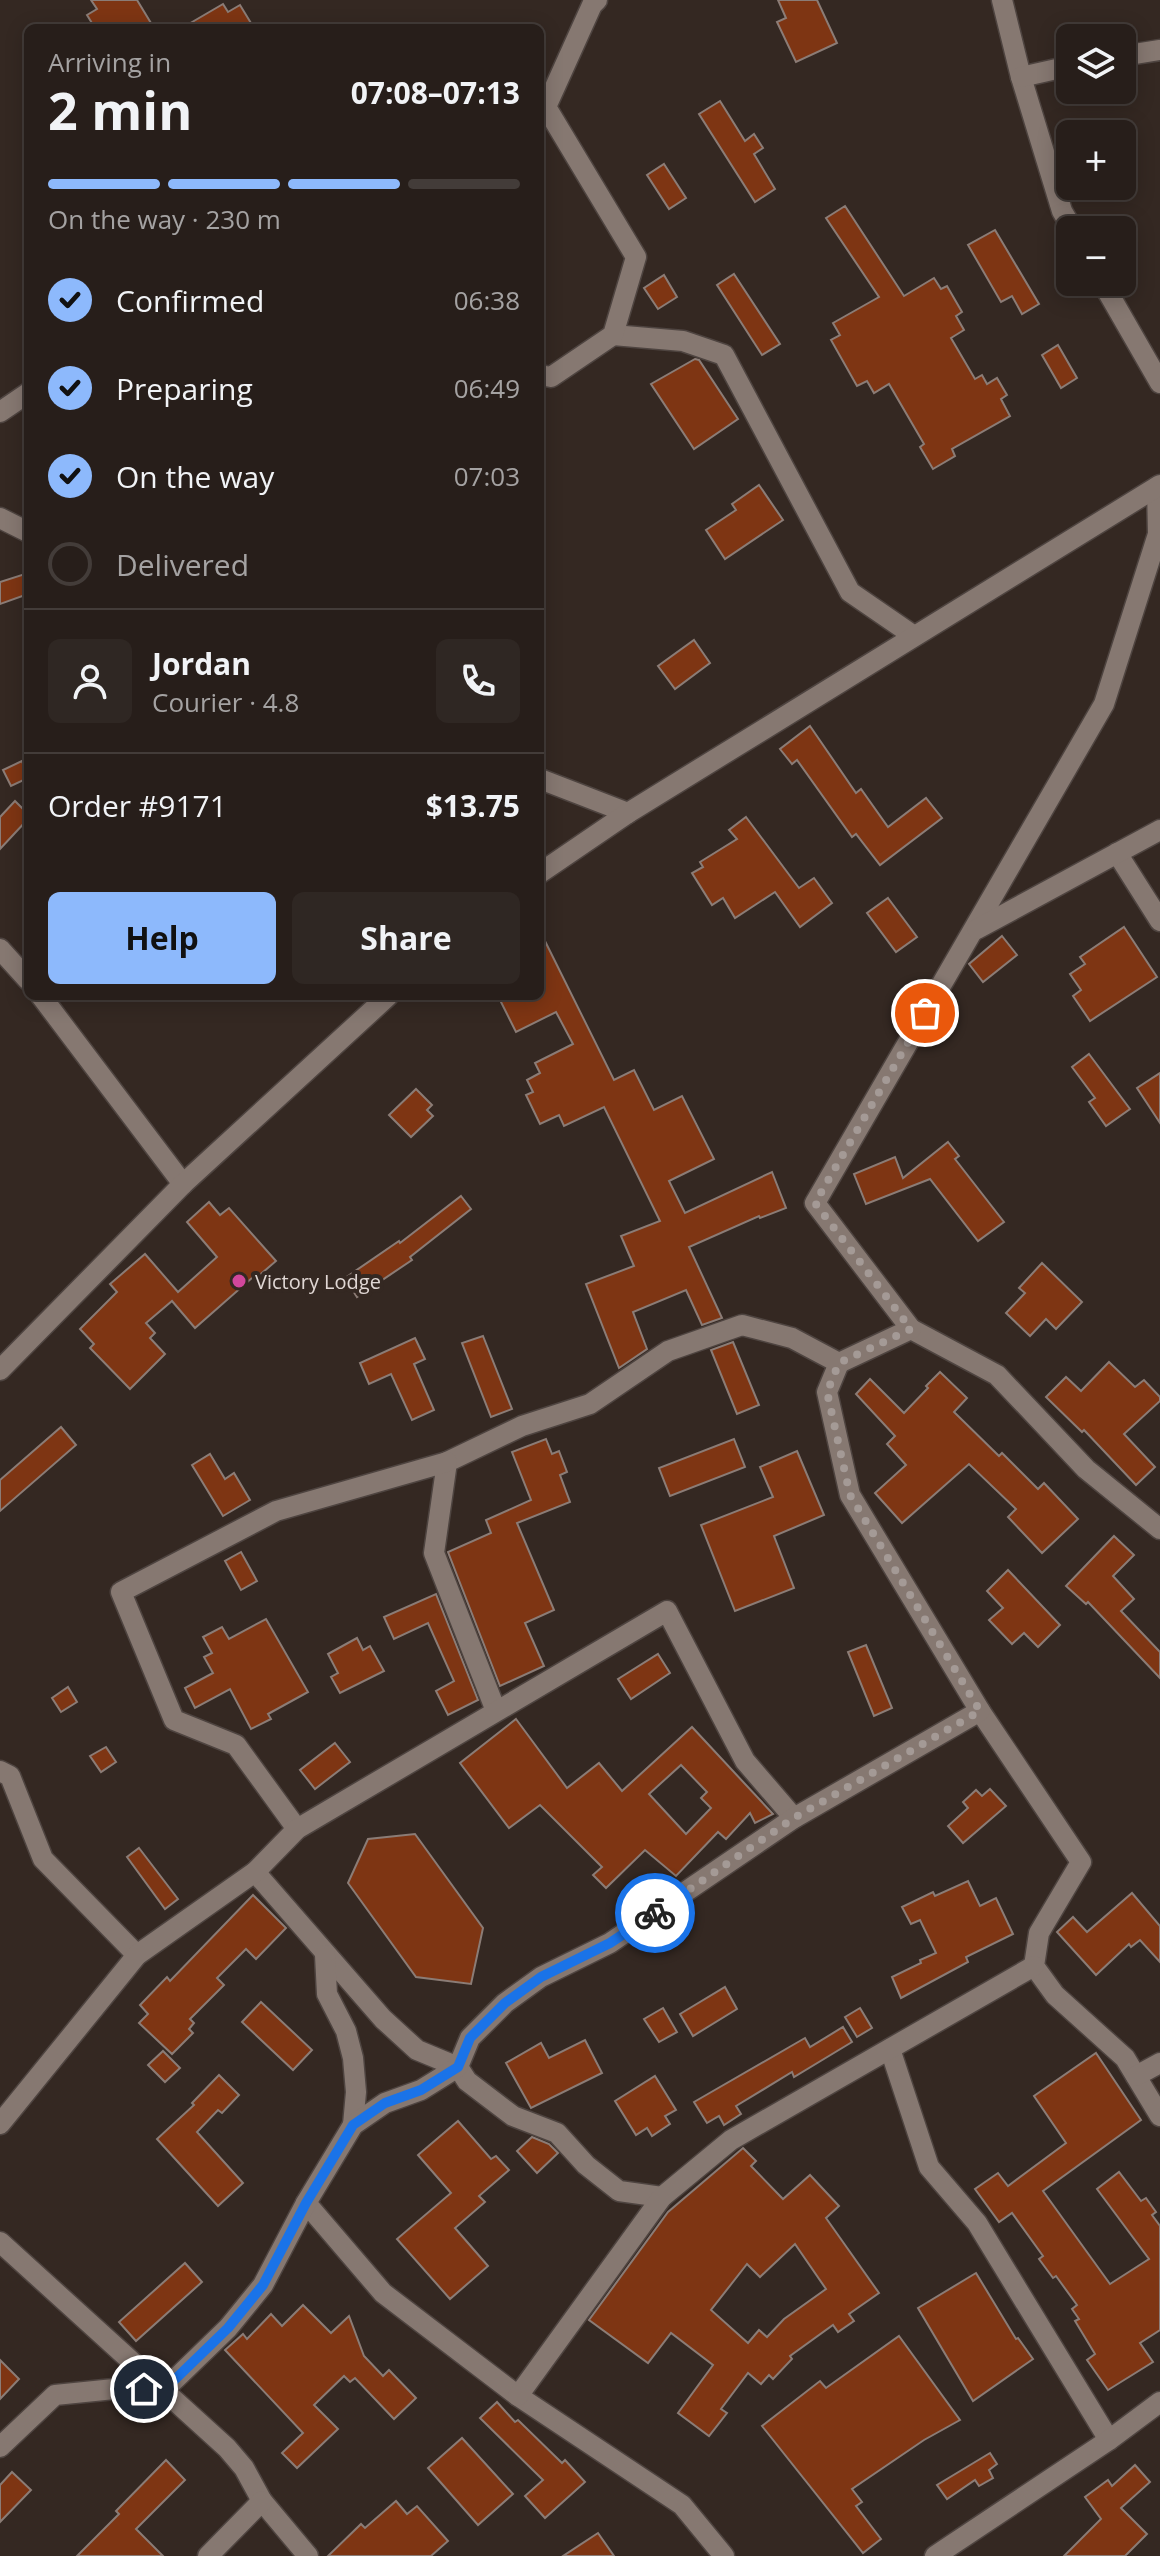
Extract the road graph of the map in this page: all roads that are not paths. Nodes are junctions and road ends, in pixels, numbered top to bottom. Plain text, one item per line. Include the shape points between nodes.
1 (597, 0) edge
2 (1002, 0) edge
3 (1160, 50) edge
4 (1136, 54) edge
5 (1056, 69) edge
6 (1021, 77) junction
7 (544, 108) edge
8 (544, 112) edge
9 (1065, 216) edge
10 (1110, 296) edge
11 (613, 335) junction
12 (544, 376) edge
13 (1160, 383) edge
14 (24, 396) edge
15 (0, 412) edge
16 (1158, 486) edge
17 (0, 518) edge
18 (24, 530) edge
19 (914, 636) junction
20 (544, 781) edge
21 (628, 813) junction
22 (1160, 830) edge
23 (1117, 853) junction
24 (544, 870) edge
25 (1160, 921) edge
26 (975, 930) junction
27 (0, 949) edge
28 (24, 976) edge
29 (44, 1000) edge
30 (384, 1000) edge
31 (183, 1184) junction
32 (911, 1329) junction
33 (839, 1363) junction
34 (0, 1370) edge
35 (447, 1462) junction
36 (1160, 1529) edge
37 (496, 1711) junction
38 (980, 1711) junction
39 (0, 1771) edge
40 (794, 1818) junction
41 (297, 1829) junction
42 (255, 1872) junction
43 (137, 1955) junction
44 (325, 1955) junction
45 (1034, 1966) junction
46 (890, 2049) junction
47 (1160, 2063) edge
48 (458, 2067) junction
49 (1136, 2076) junction
50 (1160, 2116) edge
51 (0, 2124) edge
52 (353, 2125) junction
53 (662, 2197) junction
54 (306, 2203) junction
55 (0, 2242) edge
56 (164, 2390) junction
57 (518, 2396) junction
58 (1160, 2402) edge
59 (1109, 2440) junction
60 (0, 2447) edge
61 (262, 2501) junction
62 (208, 2556) edge
63 (308, 2556) edge
64 (724, 2556) edge
65 (935, 2556) edge

1 - 7 street
2 - 6 street
3 - 4 street
5 - 6 street
6 - 9 street
8 - 11 street via 636,257
10 - 13 street
11 - 12 street via 551,377
11 - 19 street via 683,341 724,355 850,592
14 - 15 street
16 - 19 street
16 - 26 street via 1158,534 1104,704
17 - 18 street
19 - 21 street
20 - 21 street
21 - 24 street
22 - 23 street
23 - 25 street
23 - 26 street
26 - 32 street via 815,1203
27 - 28 street
29 - 31 street
30 - 31 street
31 - 34 street
32 - 33 street
32 - 36 street via 997,1375 1086,1469
33 - 35 street via 792,1338 742,1325 668,1351 590,1404 522,1426
33 - 38 street via 827,1392 850,1495
35 - 37 street via 434,1553
35 - 41 street via 276,1511 121,1592 174,1720 236,1745
37 - 40 street via 667,1611 745,1761
37 - 41 street
38 - 40 street
38 - 45 street via 1081,1862 1039,1933
39 - 43 street via 10,1776 43,1859
40 - 48 street via 610,1943 541,1977 505,2003 470,2038
41 - 42 street
42 - 43 street
42 - 44 street
43 - 51 street
44 - 48 street via 417,2050
44 - 52 street via 327,1994 353,2058
45 - 46 street
45 - 49 street via 1055,1995 1125,2058
46 - 53 street via 731,2140
46 - 59 street via 929,2167 977,2223
47 - 49 street
48 - 52 street
48 - 53 street via 467,2081 513,2116 557,2133 619,2191
49 - 50 street
52 - 54 street
53 - 57 street
54 - 56 street via 263,2285 228,2328
54 - 57 street via 383,2293
55 - 56 street
56 - 60 street via 55,2395
56 - 61 street via 227,2448
57 - 64 street via 682,2505
58 - 59 street
59 - 65 street
61 - 62 street
61 - 63 street

